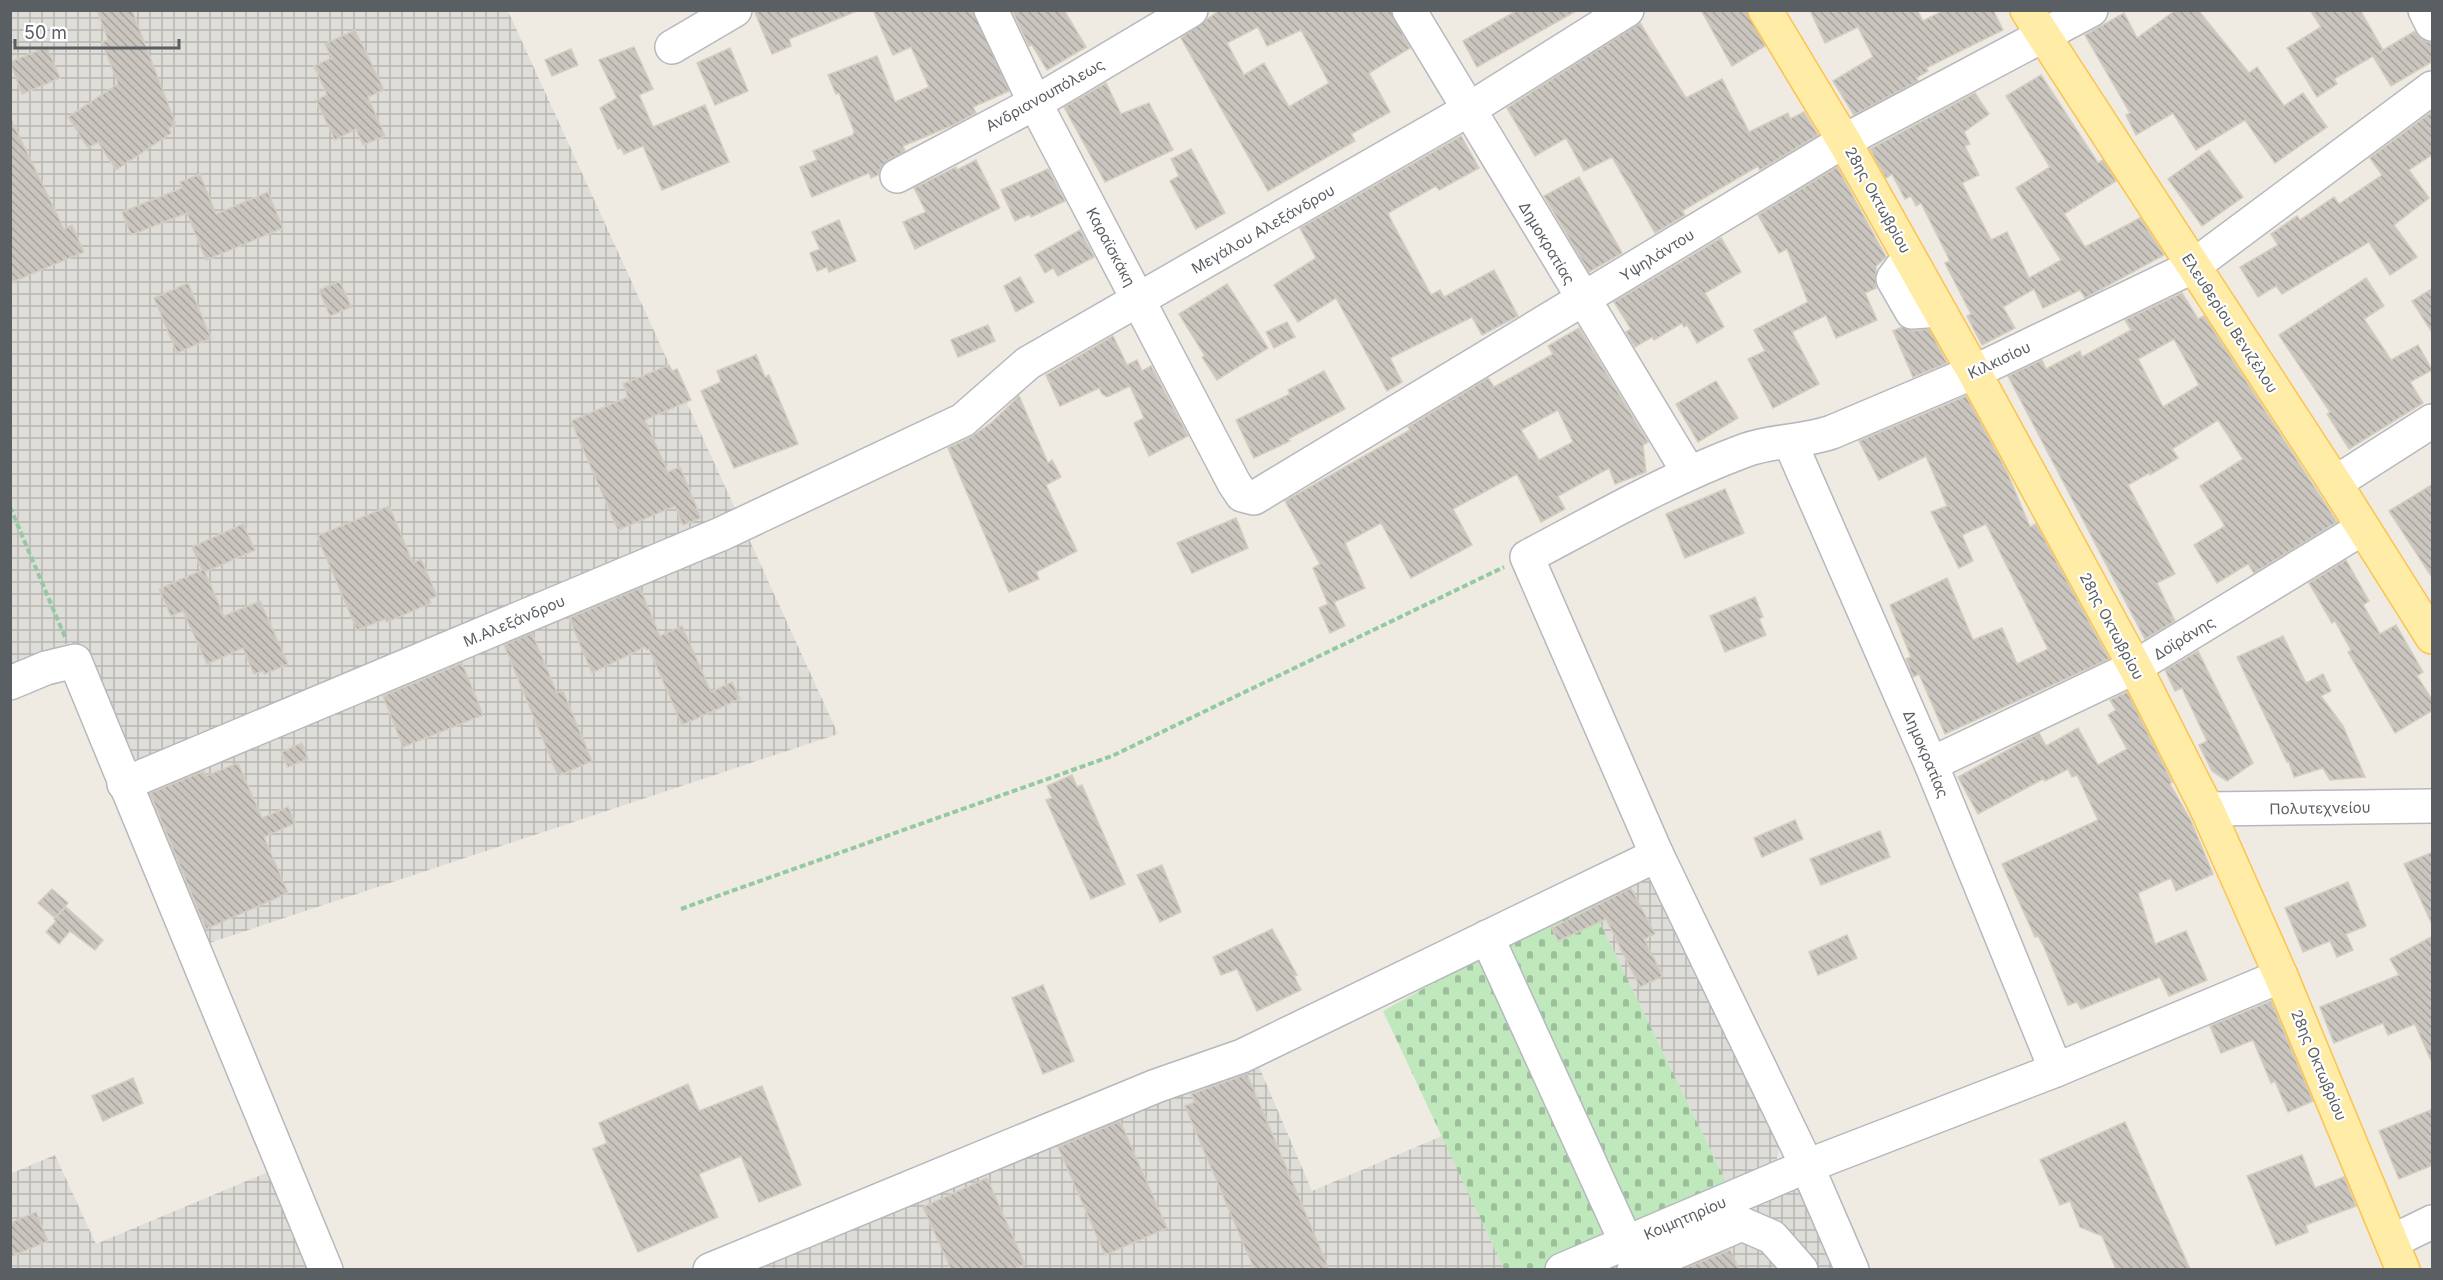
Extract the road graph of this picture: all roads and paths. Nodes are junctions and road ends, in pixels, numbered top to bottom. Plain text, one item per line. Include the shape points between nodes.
1 (735, 10) edge
2 (991, 10) edge
3 (1191, 10) edge
4 (1409, 10) edge
5 (1627, 10) edge
6 (1765, 10) edge
7 (2091, 10) edge
8 (2425, 10) edge
9 (2035, 24) edge
10 (2433, 24) edge
11 (672, 48) dead end
12 (2433, 88) edge
13 (1035, 103) junction
14 (1468, 110) junction
15 (1844, 141) junction
16 (897, 176) dead end
17 (2192, 267) junction
18 (1901, 268) dead end
19 (1140, 301) junction
20 (1582, 302) junction
21 (1926, 311) dead end
22 (1974, 372) junction
23 (2433, 421) edge
24 (1790, 442) junction
25 (901, 450) joint
26 (1689, 473) junction
27 (1234, 483) joint
28 (2335, 483) junction
29 (10, 507) edge
30 (2363, 528) junction
31 (1527, 557) junction
32 (2433, 637) edge
33 (60, 664) junction
34 (2135, 668) junction
35 (10, 683) edge
36 (1931, 764) junction
37 (124, 784) junction
38 (2433, 806) edge
39 (2207, 809) junction
40 (1657, 855) junction
41 (681, 909) dead end
42 (1487, 937) junction
43 (2281, 976) junction
44 (2056, 1070) junction
45 (1807, 1166) junction
46 (2433, 1222) edge
47 (2398, 1255) edge
48 (1630, 1256) edge
49 (1840, 1265) edge
50 (326, 1269) edge
51 (710, 1269) edge
52 (1562, 1269) edge
53 (1801, 1269) edge

1 - 11 street
2 - 13 street, Καραϊσκάκη
3 - 13 street, Ανδριανουπόλεως
4 - 14 street, Δημοκρατίας
5 - 14 street, Μεγάλου Αλεξάνδρου
6 - 15 main road, 28ης Οκτωβρίου
7 - 9 street, Υψηλάντου
8 - 10 street
9 - 15 street, Υψηλάντου
9 - 17 main road, Ελευθερίου Βενιζέλου
12 - 17 street, Κιλκισίου
13 - 16 street, Ανδριανουπόλεως
13 - 19 street, Καραϊσκάκη
14 - 19 street, Μεγάλου Αλεξάνδρου
14 - 20 street, Δημοκρατίας
15 - 20 street, Υψηλάντου
15 - 22 main road, 28ης Οκτωβρίου
17 - 22 street, Κιλκισίου
17 - 28 main road, Ελευθερίου Βενιζέλου
18 - 21 street via 1893,279 1912,312
19 - 25 street, Μεγάλου Αλεξάνδρου via 1028,363 963,420
19 - 27 street, Καραϊσκάκη
20 - 26 street, Δημοκρατίας
20 - 27 street, Υψηλάντου via 1261,496 1248,498
22 - 24 street, Κιλκισίου via 1832,432
22 - 34 main road, 28ης Οκτωβρίου
23 - 28 street
24 - 26 street, Κιλκισίου via 1749,449
24 - 36 street, Δημοκρατίας
25 - 37 street, Μ.Αλεξάνδρου via 721,534
26 - 31 street, Κιλκισίου
28 - 30 main road, Ελευθερίου Βενιζέλου
29 - 33 path
30 - 32 main road, Ελευθερίου Βενιζέλου
30 - 34 street, Δοϊράνης
31 - 40 street
31 - 41 path via 1112,756
33 - 35 street
33 - 37 street
34 - 36 street, Δοϊράνης
34 - 39 main road, 28ης Οκτωβρίου
36 - 44 street, Δημοκρατίας
37 - 50 street
38 - 39 street, Πολυτεχνείου
39 - 43 main road, 28ης Οκτωβρίου
40 - 42 street
40 - 45 street
42 - 48 street
42 - 51 street via 1236,1058 1156,1086
43 - 44 street, Κοιμητηρίου
43 - 47 main road, 28ης Οκτωβρίου
44 - 45 street, Κοιμητηρίου
45 - 48 street, Κοιμητηρίου
45 - 49 street
46 - 47 street
48 - 52 street, Κοιμητηρίου
48 - 53 street via 1742,1224 1772,1237

